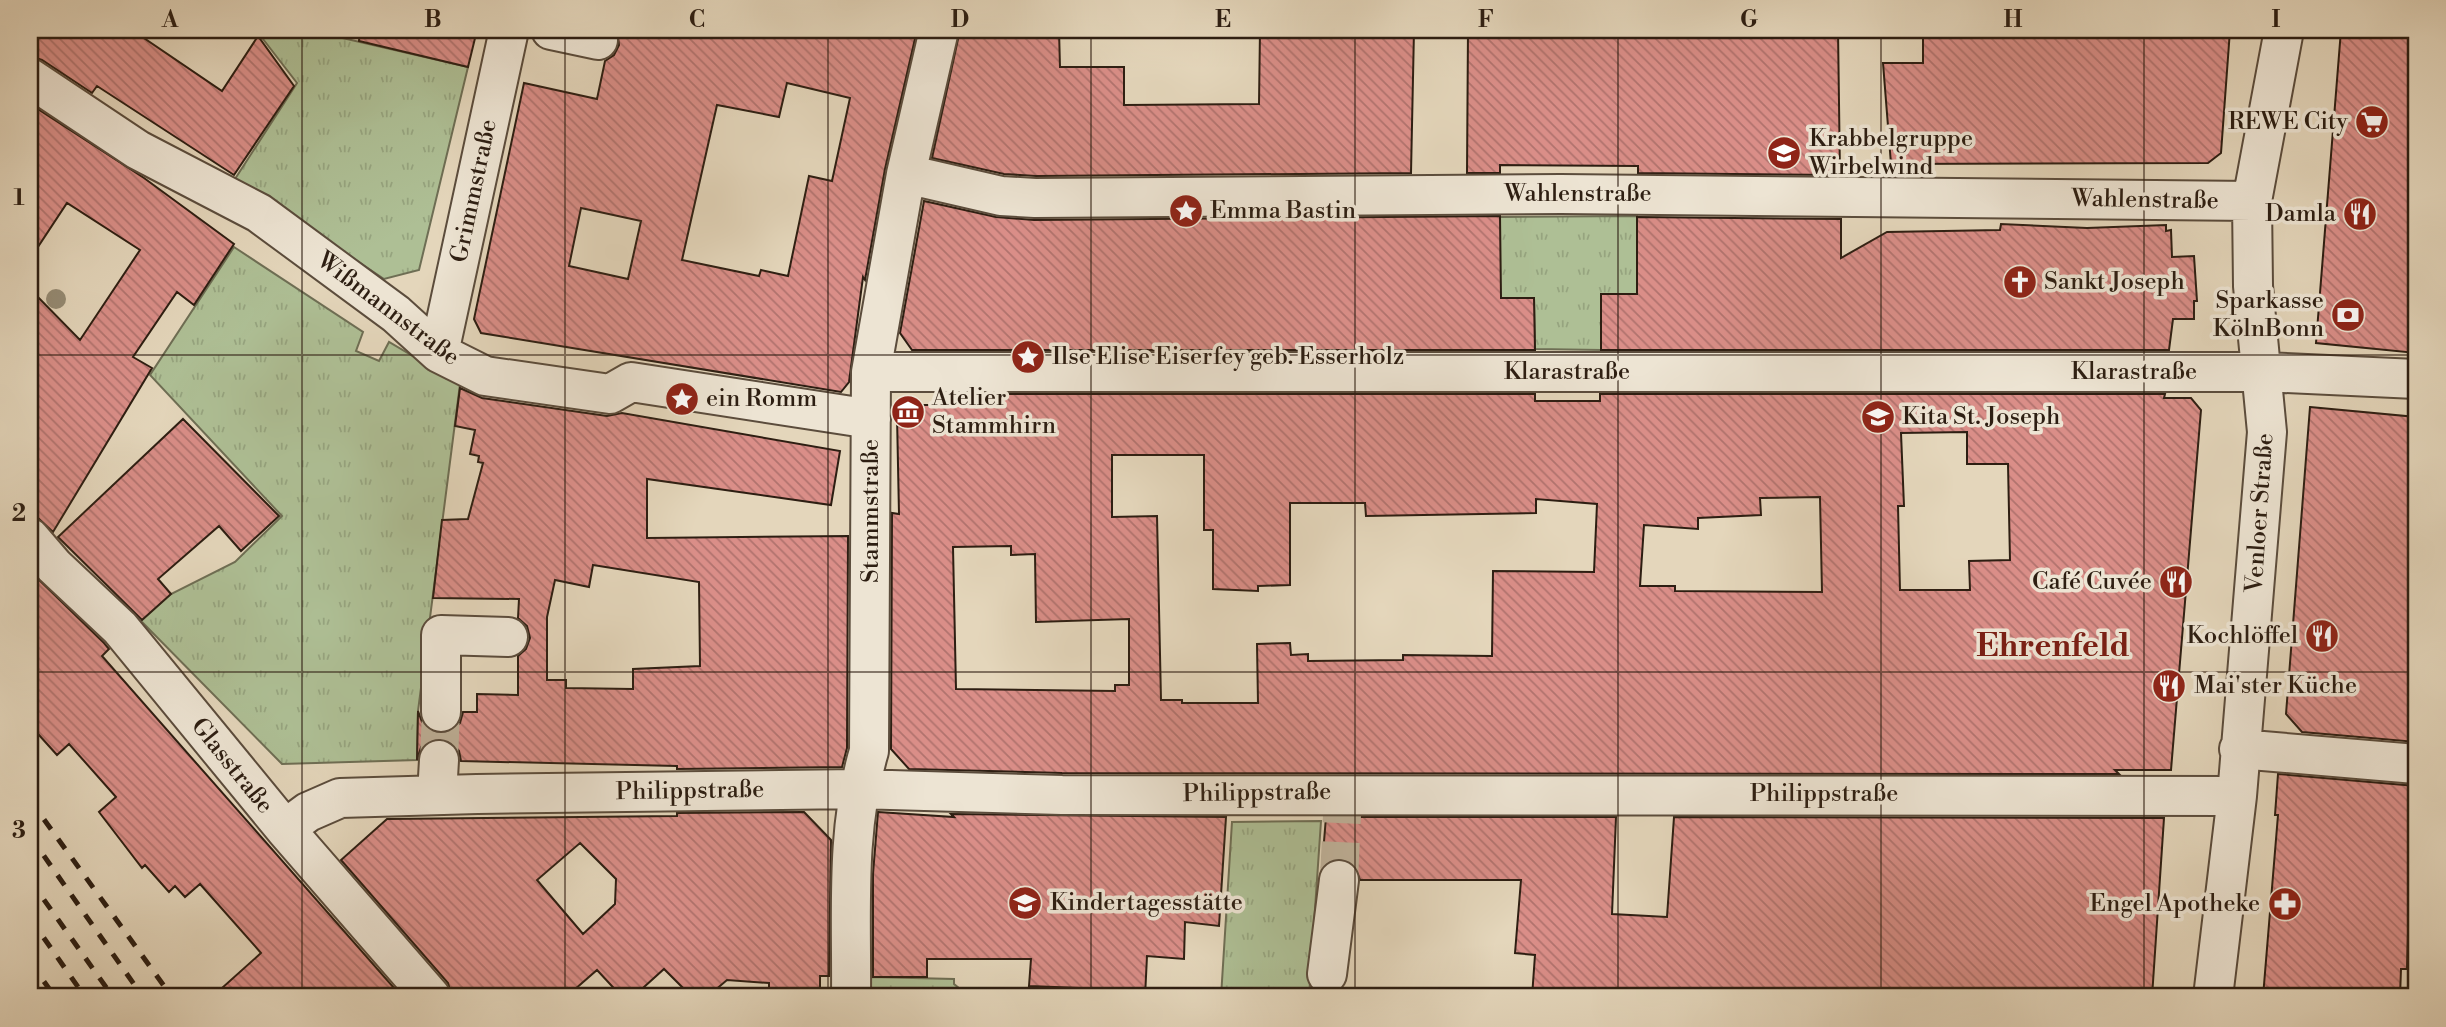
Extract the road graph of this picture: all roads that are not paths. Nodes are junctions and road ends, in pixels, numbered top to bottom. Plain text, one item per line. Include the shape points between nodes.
1 (509, 30) edge
2 (551, 30) edge
3 (939, 30) edge
4 (2284, 30) edge
5 (598, 40) dead end
6 (30, 78) edge
7 (906, 174) junction
8 (2252, 201) junction
9 (439, 353) junction
10 (871, 372) junction
11 (2263, 372) junction
12 (2416, 379) edge
13 (871, 419) junction
14 (30, 538) edge
15 (508, 637) dead end
16 (441, 712) tunnel mouth
17 (2239, 749) junction
18 (2416, 764) edge
19 (857, 789) junction
20 (2237, 796) junction
21 (285, 829) junction
22 (1339, 880) tunnel mouth
23 (1327, 974) dead end
24 (431, 997) edge
25 (851, 997) edge
26 (2213, 997) edge

1 - 9 street, Grimmstraße
2 - 5 street
3 - 7 street, Stammstraße
4 - 8 street, Venloer Straße
6 - 9 street, Wißmannstraße via 138,150 259,213 396,314
7 - 8 street, Wahlenstraße via 1001,196 1035,198 1575,194
7 - 10 street, Stammstraße
8 - 11 street, Venloer Straße via 2253,286
9 - 13 street, Wißmannstraße via 485,376 610,394 631,382
10 - 11 street, Klarastraße
10 - 13 street, Stammstraße
11 - 12 street, Klarastraße
11 - 17 street, Venloer Straße via 2267,432 2263,511
13 - 19 street, Stammstraße via 886,580 869,751
14 - 21 street, Glasstraße via 120,628
15 - 16 street via 441,635
17 - 18 street
17 - 20 street, Venloer Straße
19 - 20 street, Philippstraße via 1341,804
19 - 21 street, Philippstraße via 438,778 340,798 308,812
19 - 25 street, Stammstraße
20 - 26 street, Venloer Straße
21 - 24 street, Glasstraße
22 - 23 street

